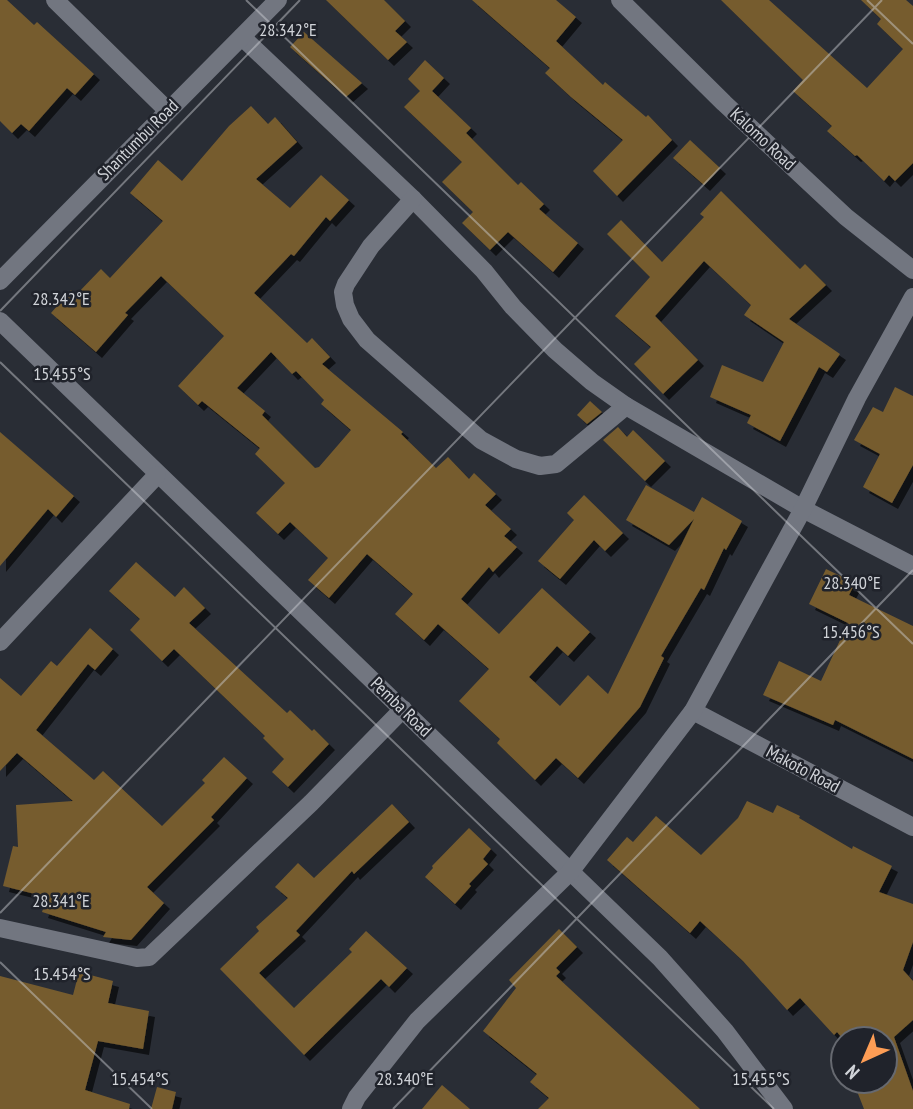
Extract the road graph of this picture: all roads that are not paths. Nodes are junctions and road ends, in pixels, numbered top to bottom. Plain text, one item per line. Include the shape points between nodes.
1 (55, 0) edge
2 (278, 0) edge
3 (620, 0) edge
4 (242, 37) junction
5 (167, 110) junction
6 (413, 199) junction
7 (913, 270) edge
8 (0, 281) edge
9 (913, 297) edge
10 (0, 321) edge
11 (625, 406) junction
12 (157, 475) junction
13 (803, 509) junction
14 (913, 566) edge
15 (0, 642) edge
16 (403, 709) junction
17 (693, 710) junction
18 (913, 828) edge
19 (570, 872) junction
20 (0, 929) edge
21 (351, 1109) edge
22 (784, 1109) edge

1 - 5 street
2 - 4 street, Shantumbu Road
3 - 7 street, Kalomo Road via 846,217
4 - 5 street, Shantumbu Road
4 - 6 street
5 - 8 street, Shantumbu Road
6 - 11 street via 555,350
6 - 11 street via 371,246 343,292 351,319 367,340 481,440 540,466 556,464
9 - 13 street
10 - 12 street, Pemba Road
11 - 13 street
12 - 15 street
12 - 16 street, Pemba Road
13 - 14 street
13 - 17 street
16 - 19 street, Pemba Road
16 - 20 street via 302,813 149,957
17 - 18 street, Makoto Road
17 - 19 street
19 - 21 street via 417,1021
19 - 22 street, Pemba Road via 660,958 716,1020

